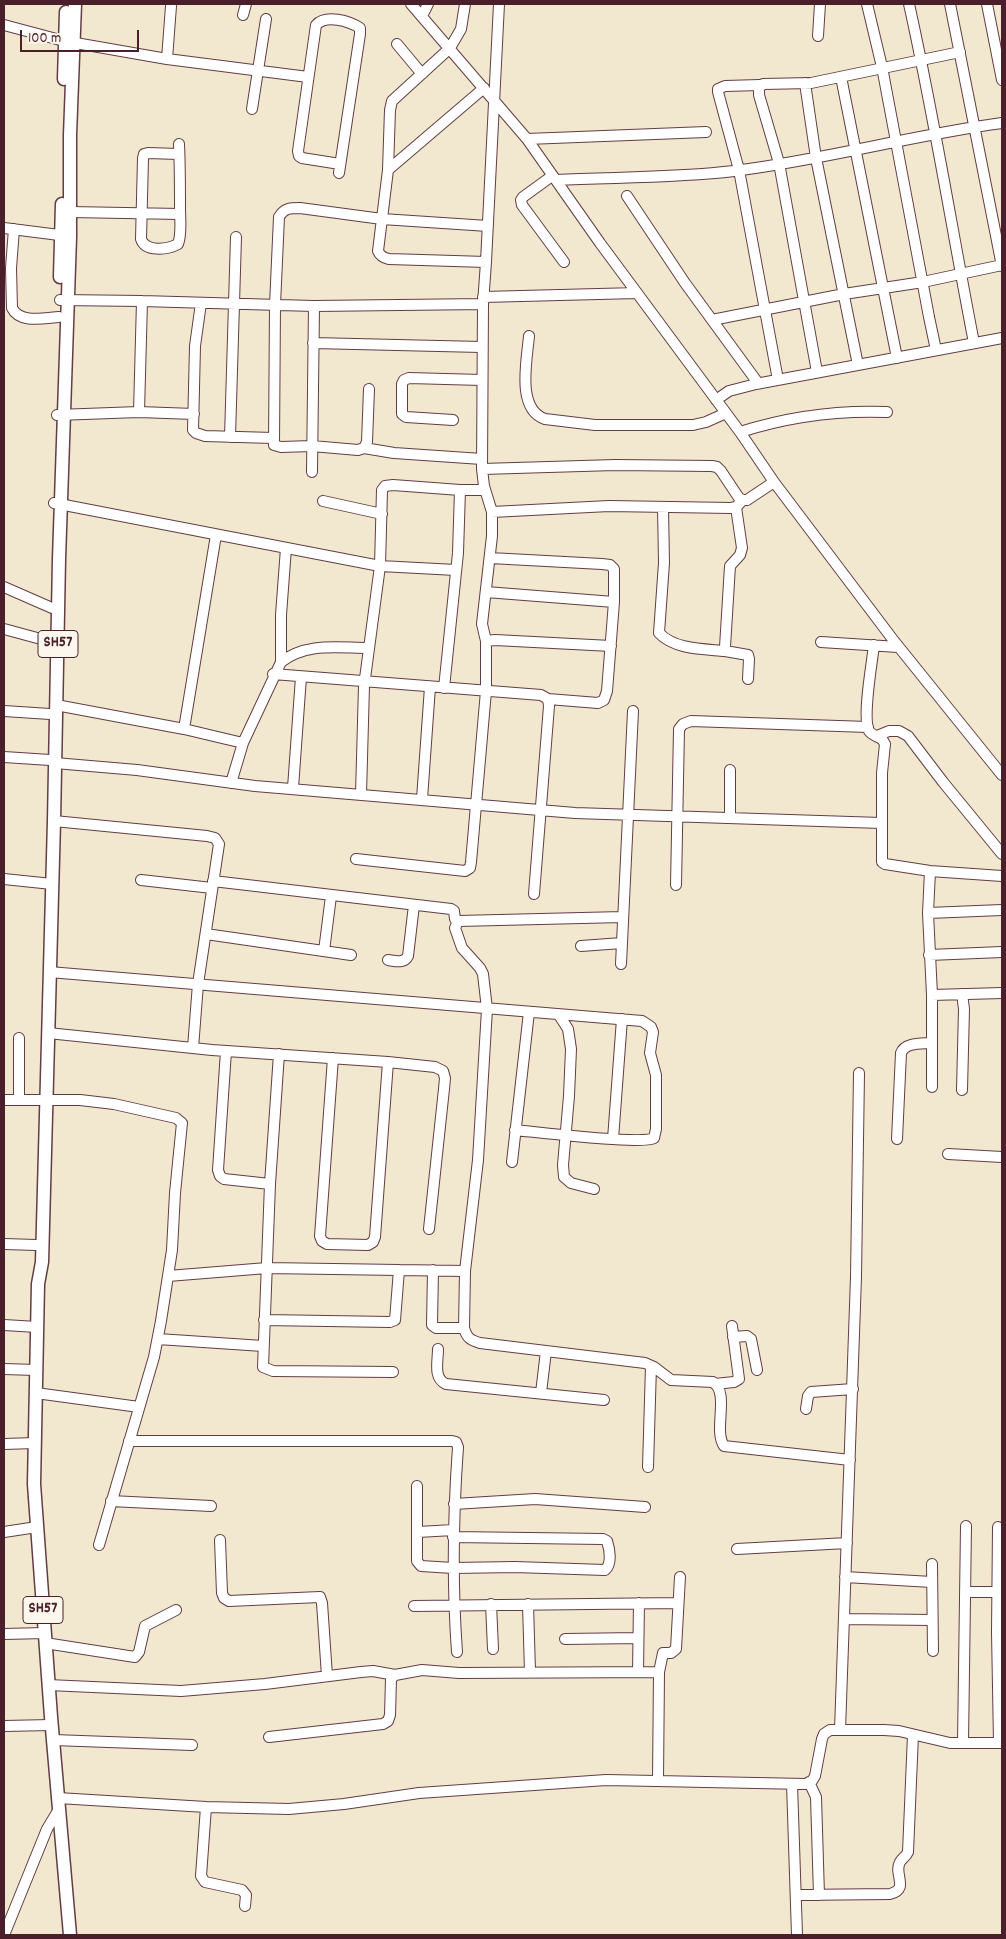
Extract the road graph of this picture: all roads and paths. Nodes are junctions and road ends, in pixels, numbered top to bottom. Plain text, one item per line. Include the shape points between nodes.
1 (67, 4) edge
2 (74, 4) edge
3 (246, 4) edge
4 (411, 4) edge
5 (428, 4) edge
6 (464, 4) edge
7 (499, 4) edge
8 (820, 4) edge
9 (867, 4) edge
10 (909, 4) edge
11 (950, 4) edge
12 (988, 4) edge
13 (171, 6) dead end
14 (243, 15) dead end
15 (422, 16) junction
16 (266, 19) dead end
17 (4, 25) edge
18 (818, 36) dead end
19 (69, 42) junction
20 (397, 44) dead end
21 (450, 48) junction
22 (960, 52) junction
23 (167, 58) junction
24 (921, 60) junction
25 (882, 67) junction
26 (257, 69) junction
27 (422, 74) junction
28 (308, 77) junction
29 (840, 77) junction
30 (1002, 80) edge
31 (804, 83) junction
32 (760, 86) junction
33 (484, 88) junction
34 (495, 102) junction
35 (252, 109) dead end
36 (1002, 123) edge
37 (976, 127) junction
38 (706, 132) dead end
39 (936, 134) junction
40 (527, 139) junction
41 (896, 141) junction
42 (856, 150) junction
43 (816, 158) junction
44 (779, 163) junction
45 (388, 170) junction
46 (739, 170) junction
47 (554, 178) junction
48 (627, 196) dead end
49 (70, 212) junction
50 (141, 214) junction
51 (180, 214) junction
52 (382, 219) junction
53 (488, 226) junction
54 (9, 228) edge
55 (66, 236) junction
56 (236, 237) dead end
57 (486, 262) junction
58 (564, 262) dead end
59 (1002, 265) edge
60 (7, 268) edge
61 (960, 273) junction
62 (923, 282) junction
63 (883, 288) junction
64 (637, 293) junction
65 (844, 294) junction
66 (483, 300) junction
67 (64, 301) junction
68 (142, 301) junction
69 (201, 302) junction
70 (804, 302) junction
71 (235, 304) junction
72 (275, 305) junction
73 (314, 306) junction
74 (765, 310) junction
75 (59, 317) junction
76 (712, 320) junction
77 (529, 336) dead end
78 (1002, 338) edge
79 (314, 343) junction
80 (974, 343) junction
81 (481, 347) junction
82 (936, 350) junction
83 (897, 358) junction
84 (858, 365) junction
85 (817, 372) junction
86 (482, 380) junction
87 (778, 380) junction
88 (758, 383) junction
89 (369, 389) dead end
90 (716, 400) junction
91 (139, 412) junction
92 (887, 412) dead end
93 (726, 413) junction
94 (194, 414) junction
95 (61, 415) junction
96 (453, 420) dead end
97 (740, 432) junction
98 (230, 437) junction
99 (273, 438) junction
100 (312, 446) junction
101 (364, 448) junction
102 (482, 464) junction
103 (312, 472) dead end
104 (774, 482) junction
105 (460, 490) junction
106 (485, 490) junction
107 (323, 501) dead end
108 (58, 504) junction
109 (739, 504) junction
110 (663, 507) junction
111 (492, 512) junction
112 (382, 514) junction
113 (216, 535) junction
114 (286, 548) junction
115 (490, 558) junction
116 (380, 566) junction
117 (456, 570) junction
118 (4, 587) edge
119 (486, 592) junction
120 (614, 602) junction
121 (52, 608) junction
122 (4, 629) edge
123 (486, 641) junction
124 (52, 642) junction
125 (821, 642) dead end
126 (874, 645) junction
127 (611, 646) junction
128 (898, 647) junction
129 (369, 648) junction
130 (726, 651) junction
131 (280, 662) junction
132 (274, 674) junction
133 (301, 676) junction
134 (748, 679) dead end
135 (365, 682) junction
136 (430, 687) junction
137 (444, 688) junction
138 (486, 691) junction
139 (548, 699) junction
140 (53, 709) junction
141 (4, 711) edge
142 (633, 711) dead end
143 (868, 727) junction
144 (184, 729) junction
145 (876, 736) junction
146 (243, 743) junction
147 (4, 757) edge
148 (52, 761) junction
149 (730, 770) dead end
150 (1002, 775) edge
151 (231, 783) junction
152 (293, 788) junction
153 (361, 794) junction
154 (422, 799) junction
155 (476, 804) junction
156 (541, 810) junction
157 (628, 815) junction
158 (677, 817) junction
159 (730, 818) junction
160 (54, 821) junction
161 (881, 823) junction
162 (1002, 854) edge
163 (356, 858) dead end
164 (930, 871) junction
165 (1002, 876) edge
166 (4, 879) edge
167 (141, 880) dead end
168 (49, 884) junction
169 (213, 885) junction
170 (676, 885) dead end
171 (534, 894) dead end
172 (331, 896) junction
173 (414, 905) junction
174 (1002, 910) edge
175 (928, 913) junction
176 (48, 915) junction
177 (623, 917) junction
178 (458, 921) junction
179 (206, 934) junction
180 (622, 943) junction
181 (581, 946) dead end
182 (324, 951) junction
183 (1002, 952) edge
184 (351, 955) dead end
185 (929, 955) junction
186 (388, 960) dead end
187 (621, 964) dead end
188 (49, 972) junction
189 (198, 984) junction
190 (1002, 993) edge
191 (962, 994) junction
192 (932, 995) junction
193 (487, 1009) junction
194 (529, 1012) junction
195 (559, 1014) junction
196 (622, 1020) junction
197 (48, 1033) junction
198 (20, 1038) dead end
199 (932, 1043) junction
200 (193, 1048) junction
201 (226, 1051) junction
202 (279, 1054) junction
203 (333, 1058) junction
204 (388, 1062) junction
205 (859, 1073) dead end
206 (932, 1087) dead end
207 (962, 1090) dead end
208 (19, 1099) junction
209 (44, 1099) junction
210 (4, 1100) edge
211 (515, 1130) junction
212 (566, 1135) junction
213 (613, 1139) junction
214 (897, 1139) dead end
215 (948, 1154) dead end
216 (1002, 1157) edge
217 (512, 1162) dead end
218 (270, 1184) junction
219 (594, 1189) dead end
220 (429, 1229) dead end
221 (4, 1244) edge
222 (36, 1245) junction
223 (266, 1268) junction
224 (399, 1270) junction
225 (433, 1270) junction
226 (465, 1271) junction
227 (168, 1276) junction
228 (38, 1284) junction
229 (264, 1320) junction
230 (4, 1325) edge
231 (732, 1326) dead end
232 (37, 1327) junction
233 (464, 1328) junction
234 (734, 1337) junction
235 (158, 1339) junction
236 (263, 1346) junction
237 (438, 1349) dead end
238 (546, 1351) junction
239 (651, 1366) junction
240 (4, 1369) edge
241 (36, 1370) junction
242 (757, 1370) dead end
243 (392, 1372) dead end
244 (715, 1384) junction
245 (853, 1389) junction
246 (36, 1393) junction
247 (541, 1393) junction
248 (604, 1400) dead end
249 (139, 1407) junction
250 (806, 1409) dead end
251 (129, 1442) junction
252 (35, 1443) junction
253 (4, 1444) edge
254 (850, 1460) junction
255 (648, 1467) dead end
256 (417, 1486) dead end
257 (111, 1501) junction
258 (454, 1504) junction
259 (211, 1506) dead end
260 (645, 1507) dead end
261 (966, 1526) dead end
262 (37, 1527) junction
263 (998, 1527) dead end
264 (4, 1532) edge
265 (418, 1532) junction
266 (453, 1534) junction
267 (220, 1540) dead end
268 (847, 1543) junction
269 (99, 1545) dead end
270 (737, 1549) dead end
271 (932, 1564) dead end
272 (453, 1568) junction
273 (680, 1577) dead end
274 (846, 1577) junction
275 (932, 1582) junction
276 (965, 1592) junction
277 (998, 1592) junction
278 (639, 1603) junction
279 (678, 1603) junction
280 (491, 1604) junction
281 (528, 1604) junction
282 (454, 1605) junction
283 (414, 1606) dead end
284 (176, 1610) dead end
285 (844, 1619) junction
286 (932, 1620) junction
287 (4, 1634) edge
288 (45, 1638) junction
289 (638, 1638) junction
290 (564, 1639) dead end
291 (493, 1649) dead end
292 (933, 1651) dead end
293 (457, 1652) dead end
294 (530, 1672) junction
295 (638, 1672) junction
296 (659, 1672) junction
297 (395, 1675) junction
298 (326, 1676) junction
299 (48, 1685) junction
300 (51, 1725) junction
301 (4, 1726) edge
302 (840, 1730) junction
303 (913, 1735) junction
304 (269, 1737) dead end
305 (53, 1740) junction
306 (963, 1743) junction
307 (1000, 1743) edge
308 (192, 1745) dead end
309 (658, 1780) junction
310 (809, 1782) junction
311 (792, 1784) junction
312 (58, 1803) junction
313 (206, 1807) junction
314 (796, 1895) junction
315 (819, 1895) junction
316 (245, 1906) dead end
317 (4, 1935) edge
318 (70, 1935) edge
319 (797, 1935) edge

1 - 19 main road, SH57
2 - 19 main road, SH57
3 - 14 street
4 - 15 street
5 - 15 street
6 - 21 street via 461,29
7 - 34 street
8 - 18 street
9 - 25 street
10 - 24 street
11 - 22 street
12 - 30 street
13 - 23 street
15 - 21 street
16 - 26 street
17 - 19 street
19 - 23 street
19 - 49 main road, SH57
19 - 55 main road, SH57
20 - 27 street
21 - 27 street
21 - 33 street
22 - 24 street
22 - 37 street
23 - 26 street
24 - 25 street
24 - 39 street
25 - 29 street
25 - 41 street
26 - 28 street
26 - 35 street
27 - 45 street via 392,101
28 - 28 street via 316,25 320,20 354,24 360,28 340,168 299,156
29 - 31 street
29 - 42 street
31 - 32 street
31 - 43 street
32 - 44 street via 759,95
32 - 46 street via 718,89
33 - 34 street
33 - 45 street
34 - 40 street
34 - 53 street
36 - 37 street
37 - 39 street
37 - 59 street
38 - 40 street
39 - 41 street
39 - 61 street
40 - 47 street
41 - 42 street
41 - 62 street
42 - 43 street
42 - 63 street
43 - 44 street
43 - 65 street
44 - 46 street
44 - 70 street
45 - 52 street
46 - 47 street via 705,174
46 - 74 street
47 - 58 street via 521,200
47 - 64 street
48 - 76 street
49 - 50 street
49 - 55 main road, SH57
50 - 51 street
50 - 51 street via 140,239 148,248 178,244
50 - 51 street via 144,154 179,149
52 - 53 street
52 - 57 street via 378,251 384,258
52 - 72 street via 300,208 282,212 278,217
53 - 57 street
54 - 55 street
54 - 60 street
55 - 67 main road, SH57
56 - 71 street
57 - 66 street
59 - 61 street
60 - 75 street via 14,312 25,318
61 - 62 street
61 - 80 street
62 - 63 street
62 - 82 street
63 - 65 street
63 - 83 street
64 - 66 street
64 - 90 street
65 - 70 street
65 - 84 street
66 - 73 street
66 - 81 street
67 - 68 street
67 - 75 main road, SH57
67 - 95 main road, SH57
68 - 69 street
68 - 91 street
69 - 71 street
69 - 94 street via 195,346
70 - 74 street
70 - 85 street
71 - 72 street
71 - 98 street
72 - 73 street
72 - 99 street
73 - 79 street
74 - 76 street
74 - 87 street
75 - 95 main road, SH57
76 - 88 street
77 - 93 street via 527,398 538,417 595,426 693,425
78 - 80 street
79 - 81 street
79 - 100 street
80 - 82 street
81 - 86 street
82 - 83 street
83 - 84 street
84 - 85 street
85 - 87 street
86 - 96 street via 404,380 402,414 406,417
86 - 102 street
87 - 88 street
88 - 90 street via 729,391
89 - 101 street
90 - 93 street
91 - 94 street
91 - 95 street
92 - 97 street via 861,411 771,422
93 - 97 street
94 - 98 street via 193,430 196,433
95 - 108 main road, SH57
97 - 104 street
98 - 99 street
99 - 100 street via 277,447
100 - 101 street
100 - 103 street
101 - 102 street
102 - 106 street
102 - 109 street via 712,466 721,471 739,498
104 - 109 street
104 - 128 street
105 - 106 street
105 - 112 street via 385,486 382,490
105 - 117 street
106 - 111 street
107 - 112 street
108 - 113 street
108 - 121 main road, SH57
108 - 140 main road, SH57
109 - 110 street
109 - 130 street via 742,548 730,566
110 - 111 street via 609,506
110 - 130 street via 664,563 659,633 680,645
111 - 115 street
112 - 116 street
113 - 114 street
113 - 144 street
114 - 116 street
114 - 131 street
115 - 119 street
115 - 120 street via 610,565 615,576
116 - 117 street
116 - 129 street
117 - 137 street
118 - 121 street
119 - 120 street
119 - 123 street via 482,624
120 - 127 street
121 - 124 main road, SH57
122 - 124 street
123 - 127 street
123 - 138 street
124 - 140 main road, SH57
125 - 126 street
126 - 128 street
126 - 143 street via 866,714
127 - 139 street via 604,700 598,703
128 - 150 street
129 - 131 street via 303,649
129 - 135 street
130 - 134 street via 748,655
131 - 132 street
132 - 133 street
132 - 146 street
133 - 135 street
133 - 152 street
135 - 136 street
135 - 153 street
136 - 137 street
136 - 154 street
137 - 138 street
138 - 139 street via 541,695
138 - 155 street
139 - 156 street
140 - 141 street
140 - 144 street
140 - 148 main road, SH57
142 - 157 street
143 - 145 street
143 - 158 street via 691,721 683,724 679,728
144 - 146 street
145 - 161 street via 885,744
145 - 162 street via 899,731 908,736
146 - 151 street
147 - 148 street
148 - 151 street
148 - 160 main road, SH57
148 - 168 main road, SH57
149 - 159 street
151 - 152 street
152 - 153 street
153 - 154 street
154 - 155 street
155 - 156 street
155 - 163 street via 471,862 465,871
156 - 157 street
156 - 171 street
157 - 158 street
157 - 177 street
158 - 159 street
158 - 170 street
159 - 161 street
160 - 168 main road, SH57
160 - 169 street via 215,838 219,844
161 - 164 street via 882,862
164 - 165 street
164 - 175 street
166 - 168 street
167 - 169 street
168 - 176 main road, SH57
169 - 172 street
169 - 179 street
172 - 173 street
172 - 182 street
173 - 178 street via 453,909
173 - 186 street via 408,956 402,962
174 - 175 street
175 - 185 street
176 - 188 main road, SH57
176 - 209 main road, SH57
177 - 178 street
177 - 180 street
178 - 193 street via 455,928 460,943 483,974
179 - 182 street
179 - 189 street
180 - 181 street
180 - 187 street
182 - 184 street
183 - 185 street
185 - 192 street
188 - 189 street
188 - 197 main road, SH57
189 - 193 street
189 - 200 street
190 - 191 street
191 - 192 street
191 - 207 street
192 - 199 street
193 - 194 street
193 - 226 street via 478,1160
194 - 195 street
194 - 211 street
195 - 196 street
195 - 212 street via 568,1029 570,1049
196 - 213 street
196 - 213 street via 647,1023 652,1032 650,1053 656,1075 656,1134 646,1140
197 - 200 street
197 - 209 main road, SH57
198 - 208 street
199 - 206 street
199 - 214 street via 902,1049
200 - 201 street
201 - 202 street
201 - 218 street via 218,1170 224,1179
202 - 203 street
202 - 218 street
203 - 204 street
203 - 204 street via 320,1236 327,1244 368,1245 375,1237
204 - 220 street via 435,1068 443,1071 445,1078
205 - 245 street
208 - 209 street
208 - 210 street
209 - 222 main road, SH57
209 - 227 street via 114,1104 180,1120 183,1126
209 - 228 main road, SH57 via 42,1262
211 - 212 street
211 - 217 street
212 - 213 street
212 - 219 street via 564,1177 571,1183
215 - 216 street
218 - 223 street
221 - 222 street
222 - 228 main road, SH57
223 - 224 street
223 - 227 street
223 - 229 street
224 - 225 street
224 - 229 street via 395,1320 390,1322
225 - 226 street
225 - 233 street via 432,1325 436,1328
226 - 233 street
227 - 235 street
228 - 232 main road, SH57
229 - 236 street
230 - 232 street
231 - 234 street
232 - 241 main road, SH57
233 - 238 street via 470,1340
234 - 242 street via 747,1336 751,1339
234 - 244 street via 739,1379
235 - 236 street
235 - 249 street
236 - 243 street via 263,1367 273,1371
237 - 247 street via 437,1376 441,1382
238 - 239 street
238 - 247 street
239 - 244 street via 671,1380
239 - 255 street
240 - 241 street
241 - 246 main road, SH57
244 - 254 street via 719,1390 720,1434 724,1446
245 - 250 street via 811,1392
245 - 254 street
246 - 249 street
246 - 252 main road, SH57
247 - 248 street
249 - 251 street
251 - 257 street
251 - 258 street via 452,1441 458,1447
252 - 253 street
252 - 262 main road, SH57
254 - 268 street
256 - 265 street
257 - 259 street
257 - 269 street
258 - 260 street via 535,1499
258 - 266 street
261 - 276 street
262 - 264 street
262 - 288 main road, SH57
263 - 277 street
265 - 266 street
265 - 272 street via 419,1564
266 - 272 street
266 - 272 street via 604,1540 608,1544 609,1564 605,1570
267 - 298 street via 222,1592 229,1601 320,1598
268 - 270 street
268 - 274 street
271 - 275 street
272 - 282 street
273 - 279 street
274 - 275 street
274 - 285 street
275 - 286 street
276 - 277 street
276 - 306 street
277 - 307 street
278 - 279 street
278 - 281 street
278 - 289 street
279 - 296 street via 676,1649 661,1655
280 - 281 street
280 - 282 street
280 - 291 street
281 - 294 street
282 - 283 street
282 - 293 street
284 - 288 street via 145,1626 139,1652 132,1658
285 - 286 street
285 - 302 street
286 - 292 street
287 - 288 street
288 - 299 main road, SH57
289 - 290 street
289 - 295 street
294 - 295 street
294 - 297 street via 422,1670
295 - 296 street
296 - 309 street
297 - 298 street via 373,1671
297 - 304 street via 389,1683 390,1715 383,1724
298 - 299 street via 174,1691
299 - 300 main road, SH57
300 - 301 street
300 - 305 main road, SH57
302 - 303 street via 884,1730
302 - 310 street via 824,1734 815,1776
303 - 306 street
303 - 315 street via 908,1852 899,1864 900,1888 890,1894
305 - 308 street
305 - 312 main road, SH57
306 - 307 street
309 - 311 street
309 - 313 street via 606,1780 419,1793 289,1809
310 - 311 street
310 - 315 street via 816,1797
311 - 314 street
312 - 313 street
312 - 317 street
312 - 318 main road, SH57
313 - 316 street via 202,1880 242,1890 246,1895
314 - 315 street
314 - 319 street

